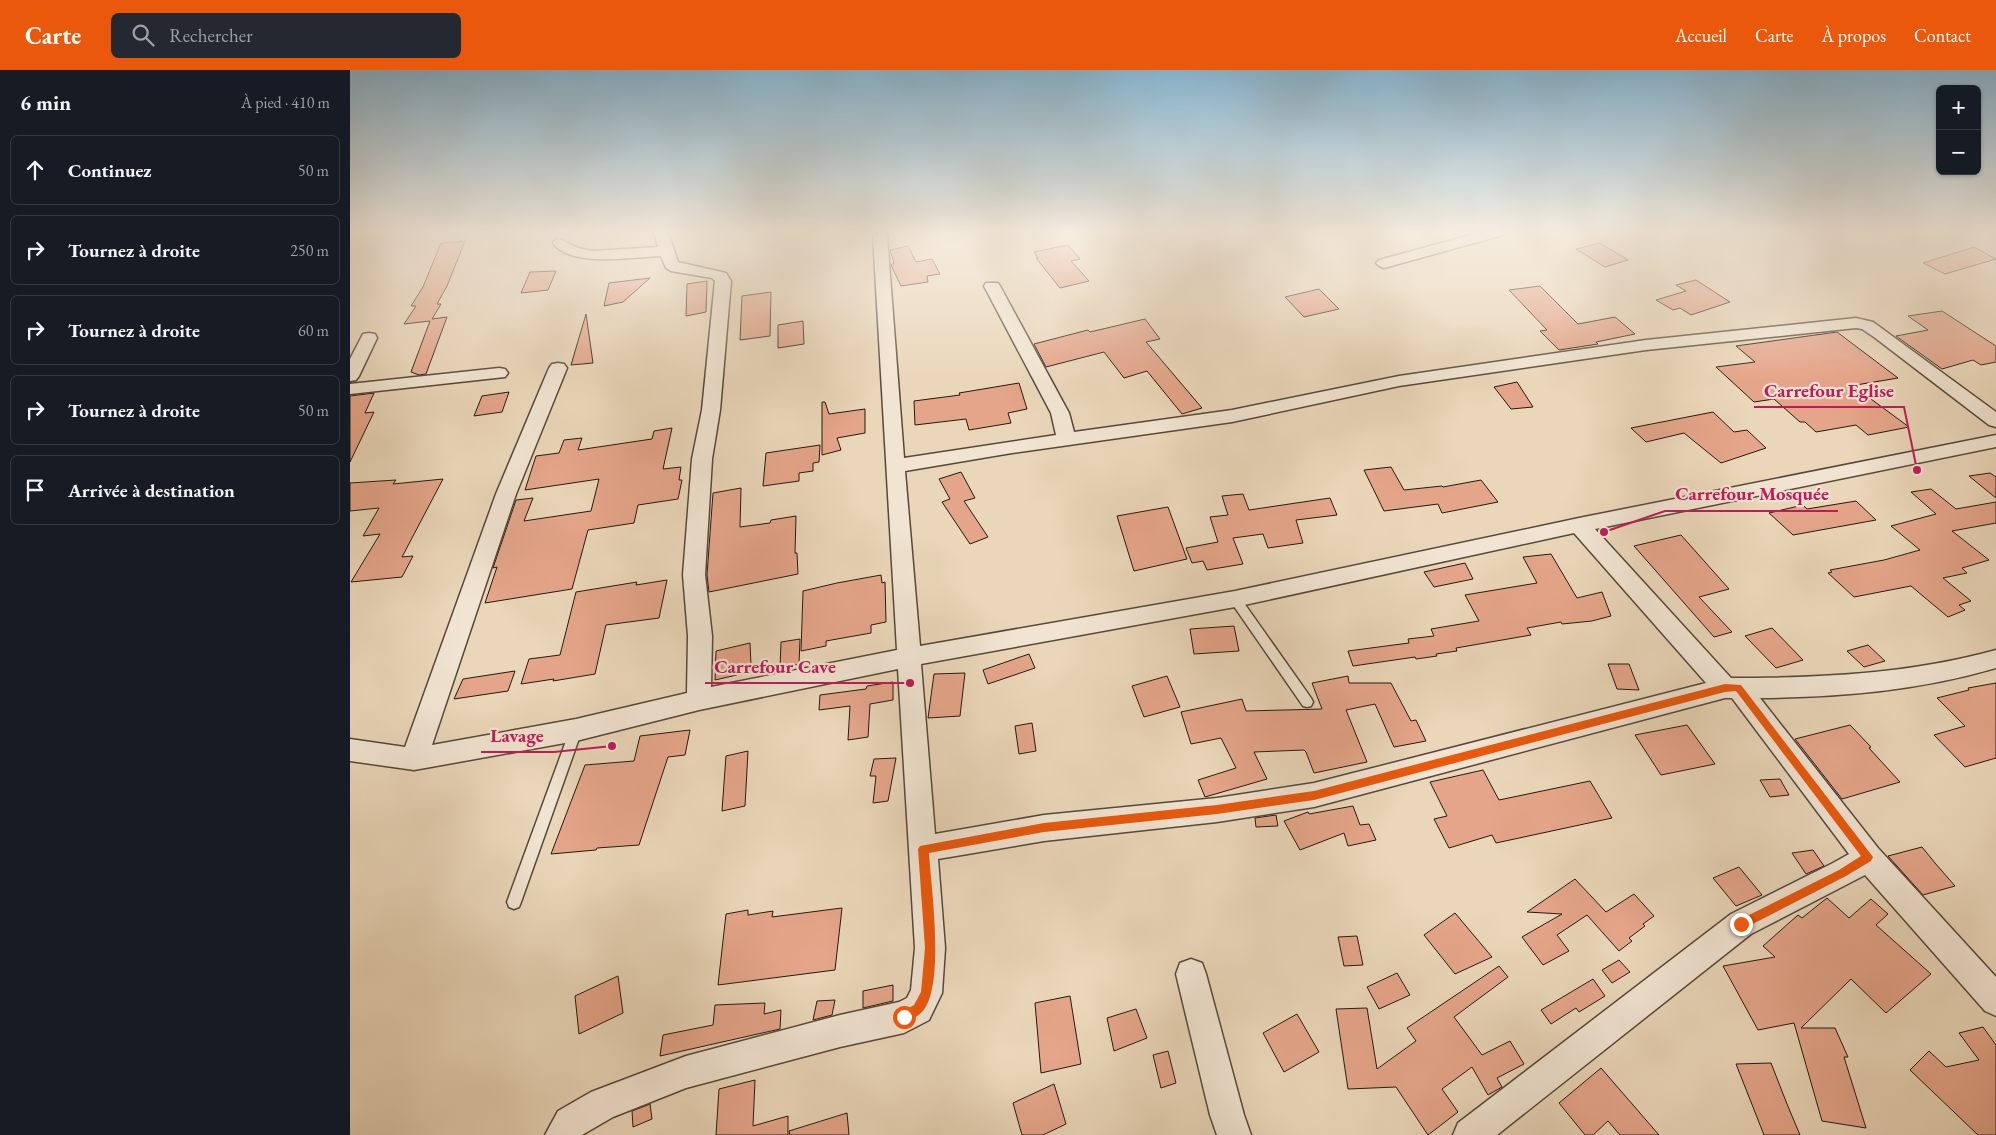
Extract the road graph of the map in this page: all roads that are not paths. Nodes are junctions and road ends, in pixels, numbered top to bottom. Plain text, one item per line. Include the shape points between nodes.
1 (723, 282) edge
2 (883, 282) edge
3 (992, 286) dead end
4 (369, 338) dead end
5 (558, 368) dead end
6 (499, 373) dead end
7 (350, 376) edge
8 (350, 389) edge
9 (1996, 421) edge
10 (1066, 439) junction
11 (1996, 440) edge
12 (895, 466) junction
13 (1579, 525) junction
14 (1234, 599) junction
15 (910, 657) junction
16 (1996, 659) edge
17 (1732, 688) junction
18 (699, 700) junction
19 (1307, 702) dead end
20 (576, 730) junction
21 (350, 750) edge
22 (414, 758) junction
23 (924, 849) junction
24 (1868, 857) junction
25 (514, 902) dead end
26 (1191, 974) dead end
27 (1996, 1000) edge
28 (562, 1135) edge
29 (1234, 1135) edge
30 (1470, 1135) edge

1 - 18 street via 711,410 702,459 694,575 700,636
2 - 12 street
3 - 10 street via 1060,413
4 - 7 street
5 - 22 street via 506,494
6 - 8 street
9 - 10 street via 1880,332 1856,322 1646,345 1408,380 1232,416
10 - 12 street
11 - 13 street
12 - 15 street
13 - 14 street
13 - 17 street
14 - 15 street
14 - 19 lane
15 - 18 street
15 - 23 street
16 - 17 street via 1972,667 1874,684
17 - 23 street via 1314,795 1217,810 1044,828
17 - 24 street
18 - 20 street
20 - 22 street
20 - 25 lane
21 - 22 street
23 - 28 street via 930,948 926,993 918,1009 904,1017 686,1072 603,1104 570,1124
24 - 27 street
24 - 30 street via 1741,924
26 - 29 street

